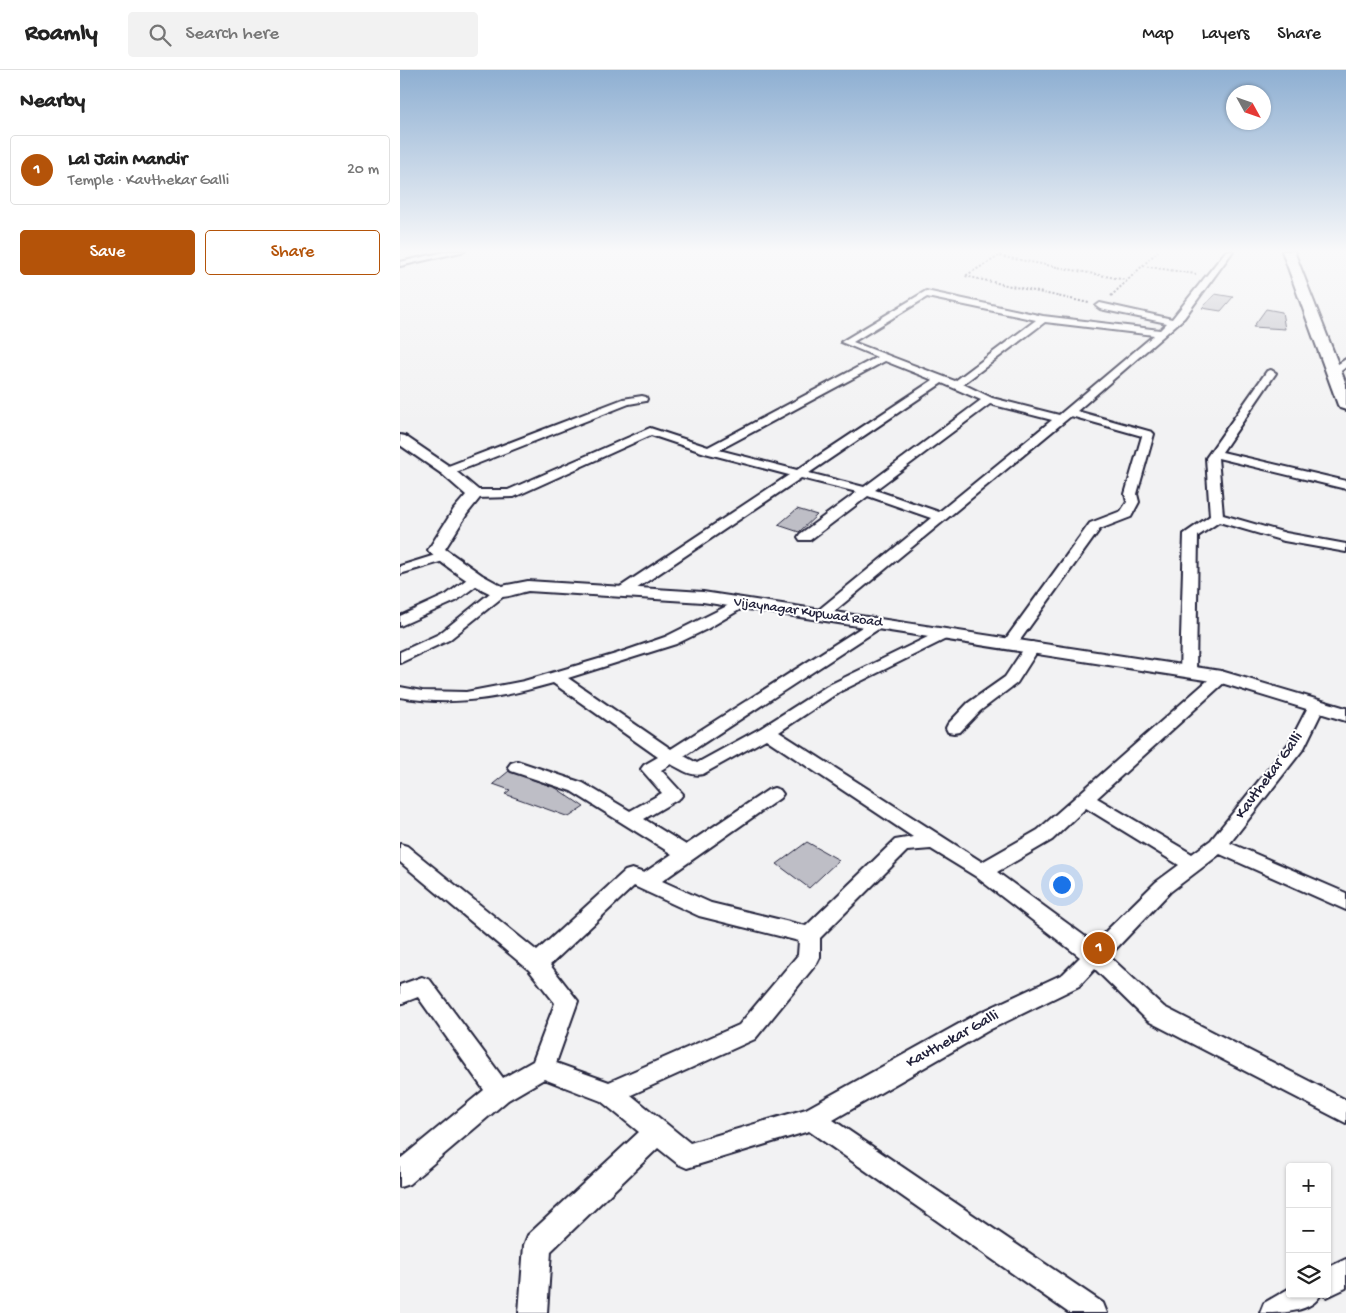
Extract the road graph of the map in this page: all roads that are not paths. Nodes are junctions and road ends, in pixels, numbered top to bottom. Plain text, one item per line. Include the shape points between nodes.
1 (901, 309) edge
2 (996, 309) edge
3 (1114, 309) edge
4 (1185, 309) edge
5 (1309, 309) edge
6 (1043, 319) junction
7 (1174, 322) junction
8 (1162, 333) junction
9 (885, 357) junction
10 (1346, 362) edge
11 (1333, 372) junction
12 (1271, 373) dead end
13 (941, 379) junction
14 (956, 385) junction
15 (642, 399) dead end
16 (988, 400) junction
17 (1346, 405) edge
18 (1065, 416) junction
19 (400, 439) edge
20 (709, 451) junction
21 (1216, 454) junction
22 (447, 471) junction
23 (798, 474) junction
24 (1346, 485) edge
25 (866, 492) junction
26 (475, 494) junction
27 (940, 517) junction
28 (1217, 517) junction
29 (805, 537) dead end
30 (1346, 548) edge
31 (445, 556) junction
32 (400, 570) edge
33 (476, 579) junction
34 (500, 592) junction
35 (622, 592) junction
36 (741, 603) junction
37 (821, 615) junction
38 (400, 622) edge
39 (878, 623) junction
40 (945, 634) junction
41 (1010, 644) junction
42 (1032, 647) junction
43 (400, 658) edge
44 (1188, 672) junction
45 (556, 677) junction
46 (1221, 677) junction
47 (400, 692) edge
48 (1316, 707) junction
49 (1346, 715) edge
50 (954, 728) dead end
51 (767, 732) junction
52 (671, 757) junction
53 (517, 767) dead end
54 (774, 794) dead end
55 (1085, 799) junction
56 (630, 820) junction
57 (934, 842) junction
58 (1218, 845) junction
59 (400, 851) edge
60 (687, 854) junction
61 (1193, 864) junction
62 (982, 871) junction
63 (646, 882) junction
64 (1346, 902) edge
65 (810, 935) junction
66 (1096, 956) junction
67 (538, 964) junction
68 (400, 995) edge
69 (542, 1068) junction
70 (499, 1092) junction
71 (610, 1093) junction
72 (1346, 1112) edge
73 (812, 1119) junction
74 (657, 1132) junction
75 (400, 1175) edge
76 (1346, 1273) edge
77 (1331, 1281) edge
78 (1301, 1298) edge
79 (532, 1313) edge
80 (1093, 1313) edge
81 (1274, 1313) edge

1 - 9 street via 846,342
2 - 6 street
3 - 7 street
4 - 7 street
5 - 11 main road
6 - 8 street
6 - 14 street
7 - 8 street
8 - 18 street
9 - 13 street
9 - 20 street
10 - 11 street
11 - 17 main road
12 - 21 street via 1216,449
13 - 14 street
13 - 23 street
14 - 16 street
15 - 22 street via 627,401
16 - 18 street
16 - 25 street
18 - 27 street
18 - 41 street via 1148,434 1131,494 1133,502 1126,514 1095,526
19 - 22 street
20 - 23 street
20 - 26 street via 650,431 510,494
21 - 24 street
21 - 28 street via 1212,458
22 - 26 street
23 - 25 street
23 - 35 street
25 - 27 street
25 - 29 street
26 - 31 street via 436,550
27 - 37 street
28 - 30 street via 1284,537
28 - 44 street via 1191,534
31 - 32 street
31 - 33 street
33 - 34 street
33 - 38 street via 451,598
34 - 35 street, Vijaynagar Kupwad Road via 528,586
34 - 43 street via 444,637
35 - 36 street, Vijaynagar Kupwad Road
36 - 37 street, Vijaynagar Kupwad Road
36 - 45 street via 701,627 641,652
37 - 39 street, Vijaynagar Kupwad Road
39 - 40 street, Vijaynagar Kupwad Road
39 - 52 street
40 - 41 street, Vijaynagar Kupwad Road
40 - 51 street via 834,689
41 - 42 street, Vijaynagar Kupwad Road
42 - 44 street, Vijaynagar Kupwad Road
42 - 50 street via 1011,680 974,707
44 - 46 street, Vijaynagar Kupwad Road
45 - 47 street via 499,693 424,698
45 - 52 street
46 - 48 street, Vijaynagar Kupwad Road
46 - 55 street
48 - 49 street, Vijaynagar Kupwad Road
48 - 58 street, Kavthekar Galli via 1298,744
51 - 52 street via 697,770
51 - 57 street
52 - 56 street via 650,770 674,794
53 - 56 street via 576,787
54 - 60 street
55 - 61 street
55 - 62 street via 1045,835
56 - 60 street
57 - 62 street
57 - 65 street via 902,845
58 - 61 street, Kavthekar Galli
58 - 64 street
59 - 67 street
60 - 63 street
61 - 66 street, Kavthekar Galli via 1163,887
62 - 66 street
63 - 65 street via 706,910
63 - 67 street via 632,876
65 - 71 street via 809,956 746,1032
66 - 72 street via 1156,1014
66 - 73 street, Kavthekar Galli via 1072,980 983,1022
67 - 69 street via 567,1001
68 - 70 street via 422,986
69 - 70 street
69 - 71 street
70 - 75 street
71 - 74 street
73 - 74 street, Kavthekar Galli via 687,1156
73 - 80 street
74 - 79 street via 538,1245
76 - 77 street
78 - 81 street

